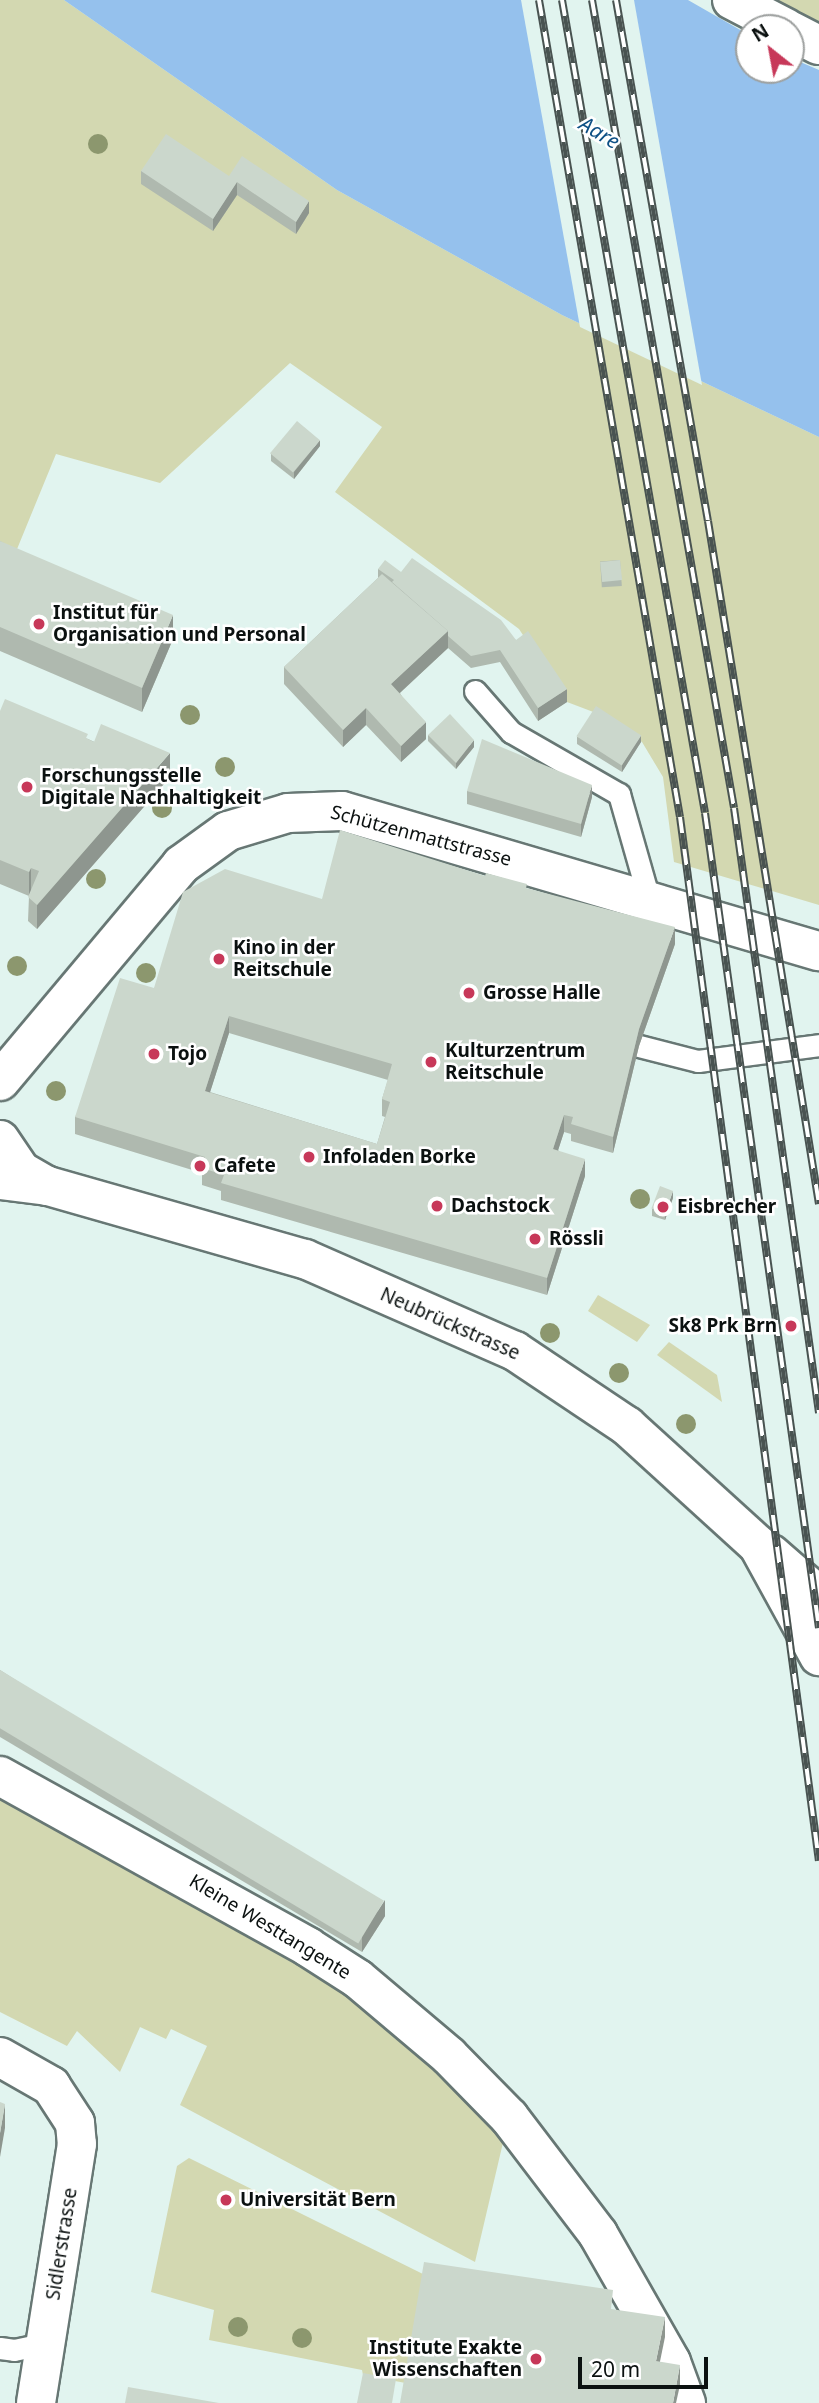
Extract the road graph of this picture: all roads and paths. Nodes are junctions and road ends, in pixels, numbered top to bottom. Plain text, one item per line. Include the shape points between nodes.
1 (732, 0) edge
2 (759, 14) edge
3 (475, 691) dead end
4 (649, 899) junction
5 (819, 951) edge
6 (819, 1045) edge
7 (639, 1046) edge
8 (0, 1081) edge
9 (0, 1140) edge
10 (0, 1180) edge
11 (48, 1186) junction
12 (758, 1545) junction
13 (819, 1596) edge
14 (819, 1656) edge
15 (0, 1776) edge
16 (0, 2057) edge
17 (47, 2343) junction
18 (0, 2348) edge
19 (36, 2403) edge
20 (686, 2403) edge

1 - 2 main road
3 - 4 lane via 511,732 619,794
4 - 5 main road, Schützenmattstrasse
4 - 8 main road, Schützenmattstrasse via 342,811 267,817 228,831 181,865
6 - 7 lane via 698,1061
9 - 11 main road, Neubrückstrasse via 21,1171
10 - 11 main road, Neubrückstrasse
11 - 12 main road, Neubrückstrasse via 305,1259 515,1351 627,1426
12 - 13 main road
12 - 14 main road, Neubrückstrasse
15 - 20 main road, Kleine Westtangente via 308,1947 358,1979 449,2056 509,2117 598,2234 671,2362
16 - 17 main road, Sidlerstrasse via 54,2090 75,2123 77,2144
17 - 18 lane
17 - 19 main road, Sidlerstrasse

